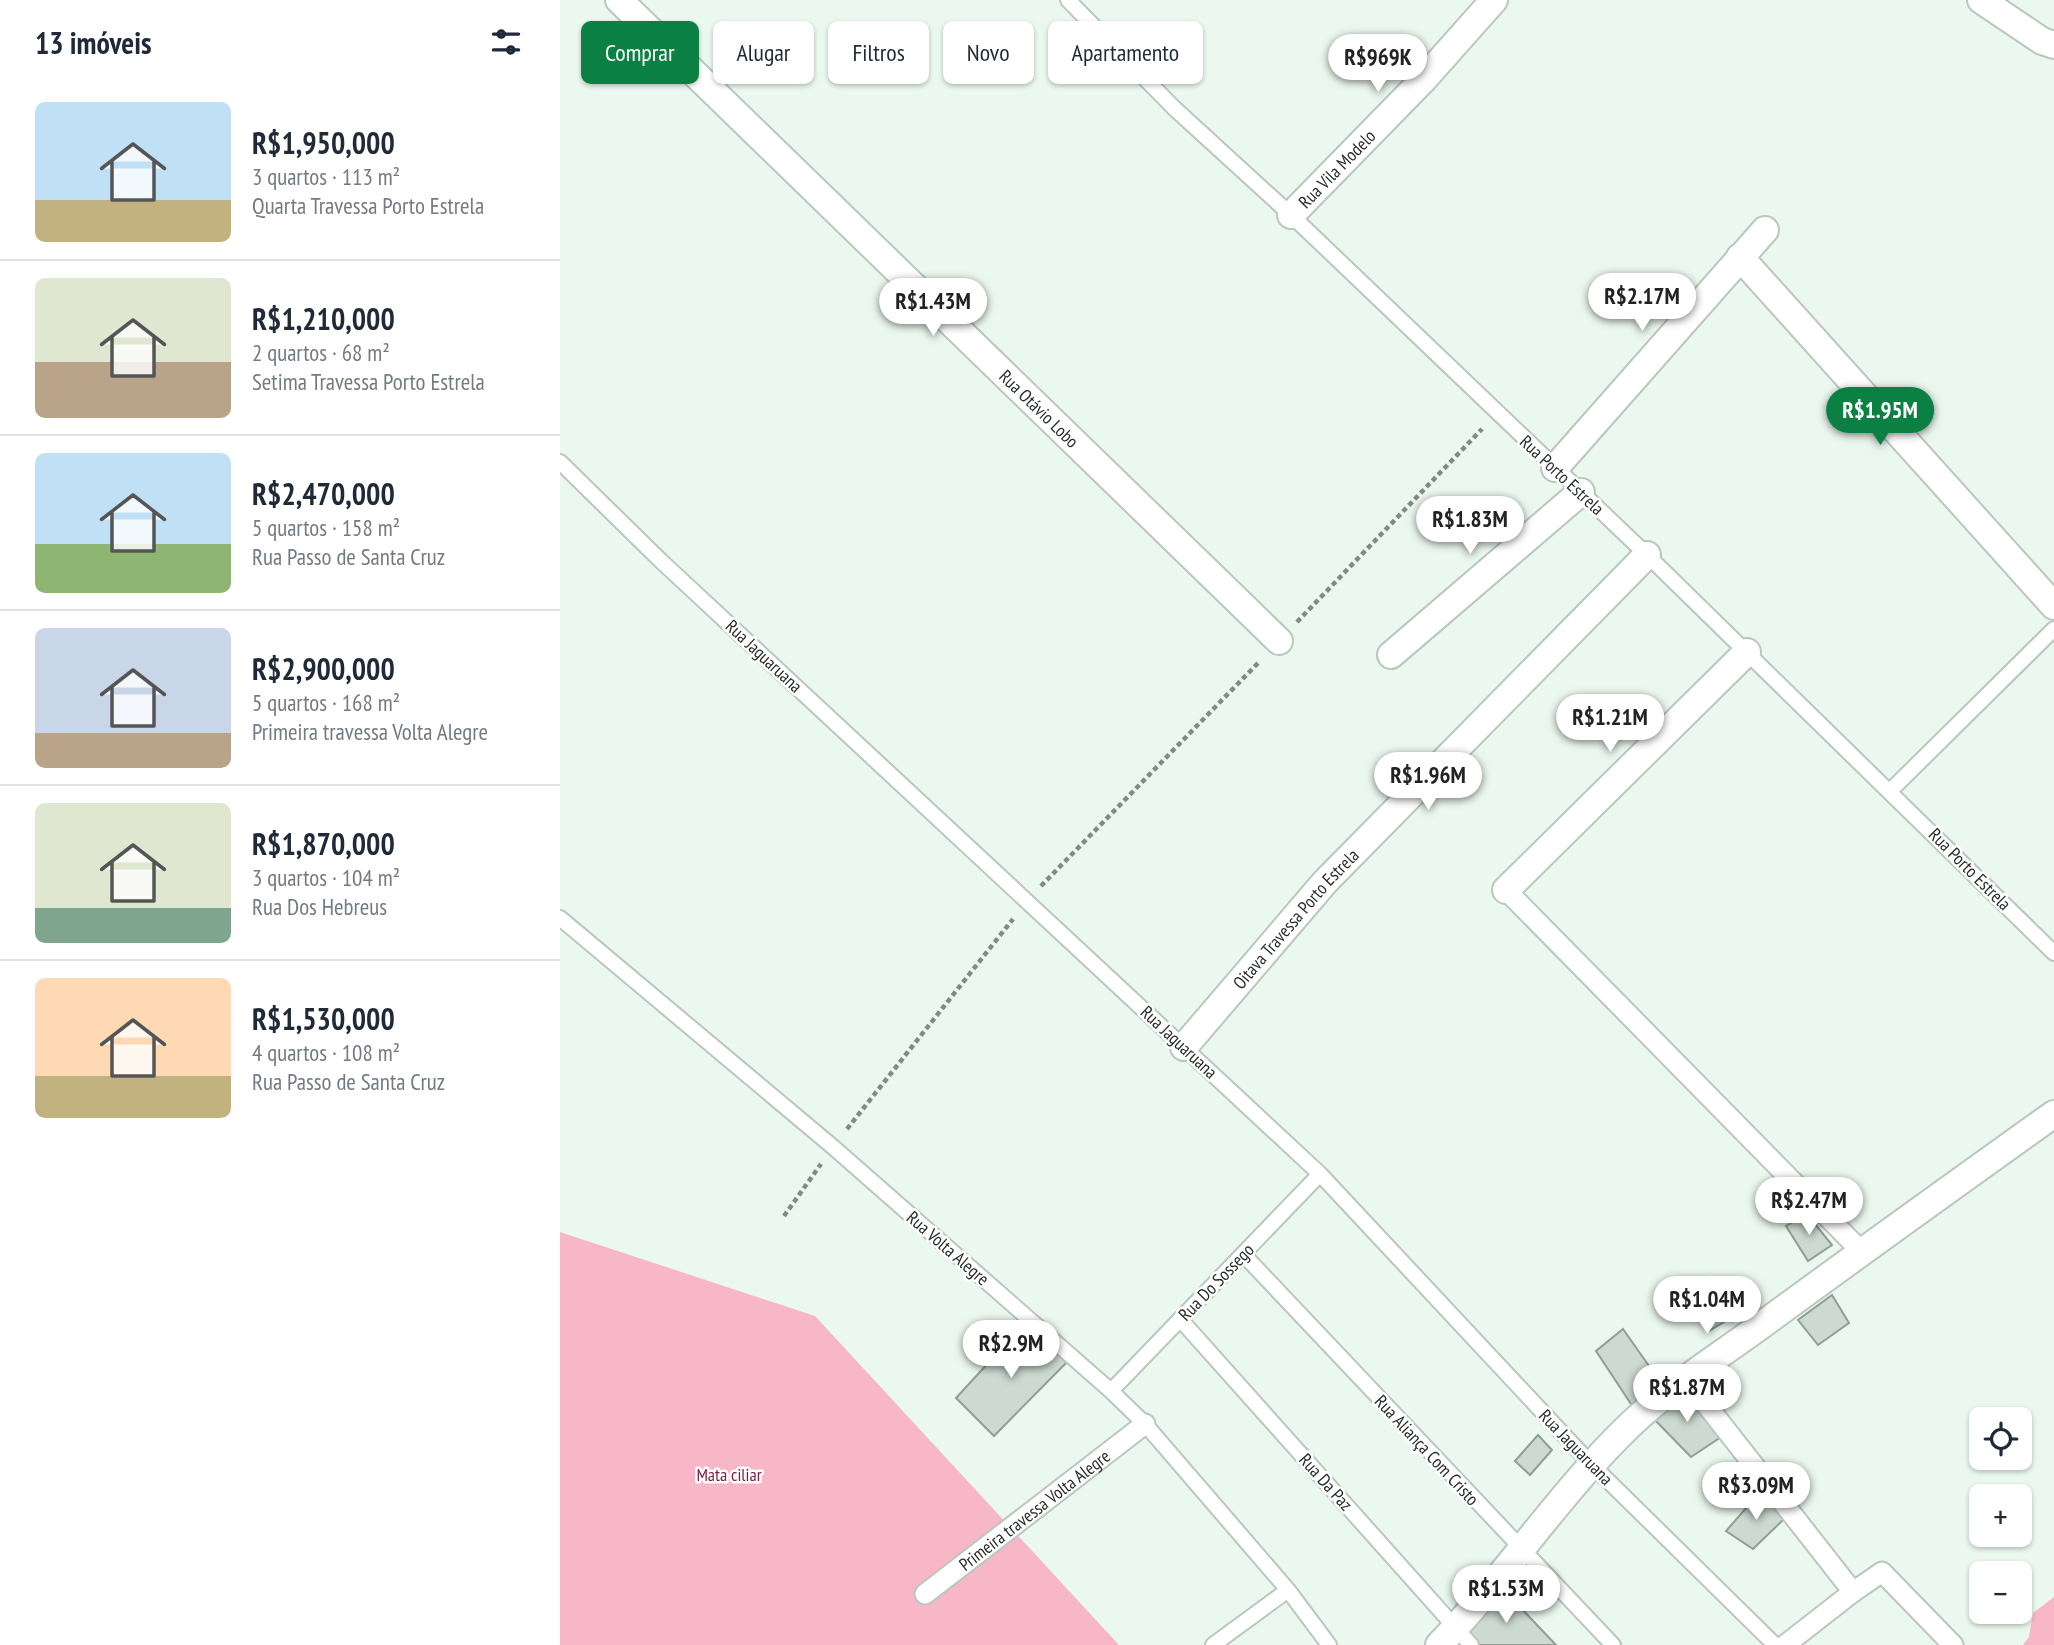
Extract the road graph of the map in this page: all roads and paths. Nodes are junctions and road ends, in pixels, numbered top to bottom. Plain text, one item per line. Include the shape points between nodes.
1 (619, 0) edge
2 (1068, 0) edge
3 (1494, 0) edge
4 (1982, 0) edge
5 (2054, 45) edge
6 (1291, 215) junction
7 (1765, 230) dead end
8 (1740, 257) junction
9 (1497, 413) junction
10 (560, 462) edge
11 (1555, 468) junction
12 (1581, 492) junction
13 (1647, 555) junction
14 (2054, 606) edge
15 (2054, 629) edge
16 (1279, 641) junction
17 (1747, 652) junction
18 (1391, 655) dead end
19 (1890, 791) junction
20 (1506, 890) joint
21 (1027, 900) junction
22 (560, 918) edge
23 (2054, 953) edge
24 (1184, 1047) junction
25 (2054, 1114) edge
26 (833, 1147) junction
27 (1320, 1174) junction
28 (784, 1216) dead end
29 (1862, 1252) junction
30 (1243, 1254) junction
31 (1180, 1319) junction
32 (1687, 1380) junction
33 (1111, 1391) junction
34 (1145, 1424) junction
35 (1591, 1464) junction
36 (1521, 1550) junction
37 (1288, 1590) junction
38 (1853, 1592) junction
39 (925, 1594) dead end
40 (1455, 1639) edge
41 (1213, 1645) edge
42 (1329, 1645) edge
43 (1613, 1645) edge
44 (1775, 1645) edge
45 (1785, 1645) edge
46 (1953, 1645) edge

1 - 16 street, Rua Otávio Lobo
2 - 6 lane, Rua Porto Estrela via 1174,108
3 - 6 street, Rua Vila Modelo via 1422,82
4 - 5 street
6 - 9 lane, Rua Porto Estrela
7 - 8 street
8 - 11 street
8 - 14 street
9 - 11 lane, Rua Porto Estrela
9 - 16 path
10 - 21 lane, Rua Jaguaruana
11 - 12 lane, Rua Porto Estrela
12 - 13 lane, Rua Porto Estrela
12 - 18 street
13 - 17 lane, Rua Porto Estrela
13 - 24 street, Oitava Travessa Porto Estrela via 1325,883
15 - 19 lane
16 - 21 path
17 - 19 lane, Rua Porto Estrela
17 - 20 street
19 - 23 lane, Rua Porto Estrela
20 - 29 street
21 - 24 lane, Rua Jaguaruana
21 - 26 path
22 - 26 lane, Rua Volta Alegre
24 - 27 lane, Rua Jaguaruana
25 - 29 street
26 - 28 path
26 - 33 lane, Rua Volta Alegre
27 - 30 lane, Rua Do Sossego
27 - 35 lane, Rua Jaguaruana
29 - 32 street
30 - 31 lane, Rua Do Sossego
30 - 36 lane, Rua Aliança Com Cristo
31 - 33 lane, Rua Do Sossego
31 - 40 lane, Rua Da Paz
32 - 35 street via 1632,1423
32 - 38 street
33 - 34 lane, Rua Volta Alegre
34 - 37 lane, Rua Volta Alegre
34 - 39 street, Primeira travessa Volta Alegre
35 - 36 street
35 - 44 lane, Rua Jaguaruana
36 - 40 street
36 - 43 lane, Rua Aliança Com Cristo
37 - 41 lane
37 - 42 lane, Rua Volta Alegre
38 - 45 street
38 - 46 street via 1882,1572

